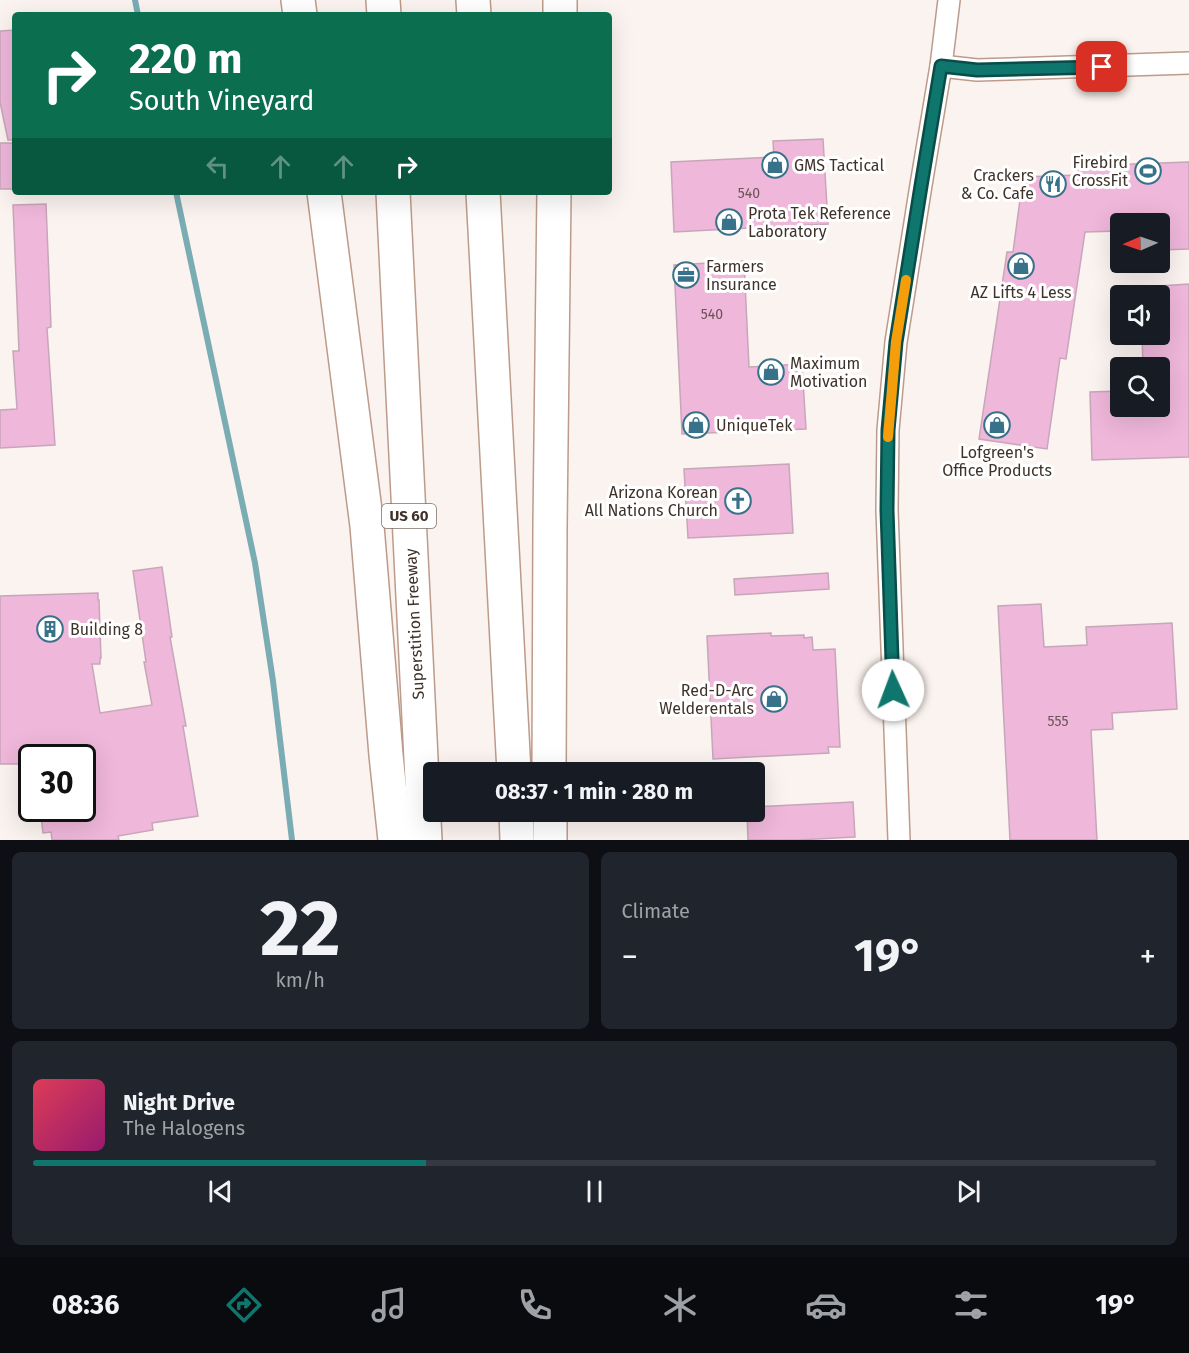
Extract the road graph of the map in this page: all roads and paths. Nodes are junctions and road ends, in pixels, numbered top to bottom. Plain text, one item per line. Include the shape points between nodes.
1 (949, 0) edge
2 (1189, 63) edge
3 (941, 66) junction
4 (324, 195) edge
5 (393, 195) edge
6 (483, 195) edge
7 (555, 195) edge
8 (513, 762) edge
9 (549, 762) edge
10 (516, 822) edge
11 (550, 822) edge
12 (395, 840) edge
13 (425, 840) edge
14 (517, 840) edge
15 (550, 840) edge
16 (899, 840) edge

1 - 3 street
2 - 3 street via 977,70
3 - 16 street via 896,342 888,430 887,510
4 - 12 highway via 367,526
5 - 13 highway, Superstition Freeway / US 60
6 - 8 highway
7 - 9 highway
10 - 14 highway
11 - 15 highway

